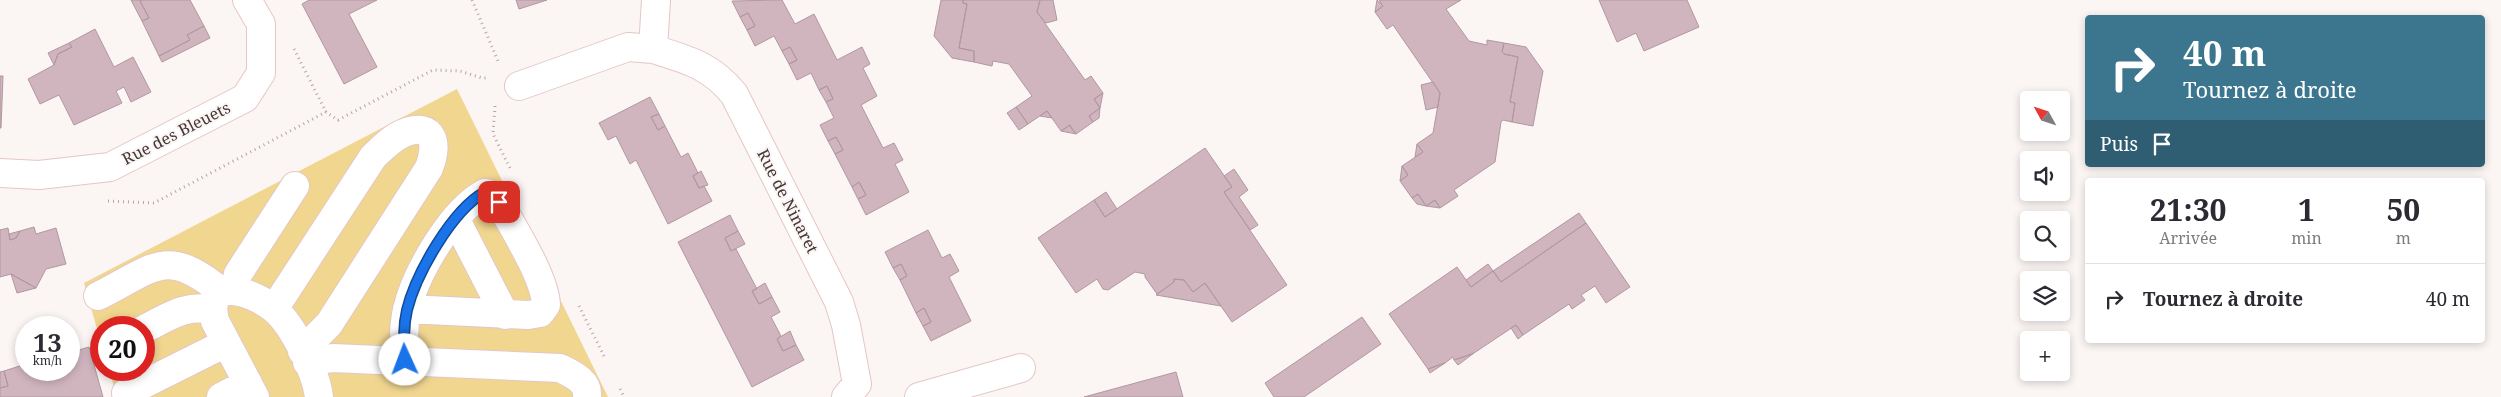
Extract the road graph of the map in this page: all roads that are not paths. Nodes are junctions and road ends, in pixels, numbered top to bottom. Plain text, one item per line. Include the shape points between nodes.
1 (247, 0) edge
2 (656, 0) edge
3 (653, 49) junction
4 (506, 77) road end
5 (0, 173) edge
6 (295, 186) dead end
7 (456, 220) junction
8 (98, 296) dead end
9 (223, 297) junction
10 (274, 309) junction
11 (407, 309) junction
12 (505, 315) junction
13 (155, 324) edge
14 (226, 342) junction
15 (304, 356) junction
16 (405, 360) junction
17 (1021, 368) dead end
18 (251, 390) edge
19 (126, 393) dead end
20 (860, 393) edge
21 (221, 397) edge
22 (319, 397) edge
23 (587, 397) edge
24 (919, 397) edge

1 - 5 street, Rue des Bleuets via 261,24 261,73 245,98 110,166 39,175
2 - 3 street
3 - 4 street, Rue de Ninaret via 628,47
3 - 20 street, Rue de Ninaret via 700,64 720,78 734,94 839,302
6 - 9 street
7 - 11 street via 436,247
7 - 12 street
7 - 12 street via 476,197 485,192 492,195 499,202 546,293 546,305 540,313
8 - 9 street via 160,264 173,263 204,277
9 - 10 street via 259,298
9 - 13 street via 184,308
9 - 14 street via 215,321
10 - 15 street via 290,327
10 - 15 street via 373,157 404,133 427,132 434,145 429,168 329,324
11 - 12 street
11 - 16 street
14 - 18 street
14 - 19 street
15 - 16 street
15 - 22 street via 317,382
16 - 23 street via 560,368 583,382
17 - 24 street
18 - 21 street

